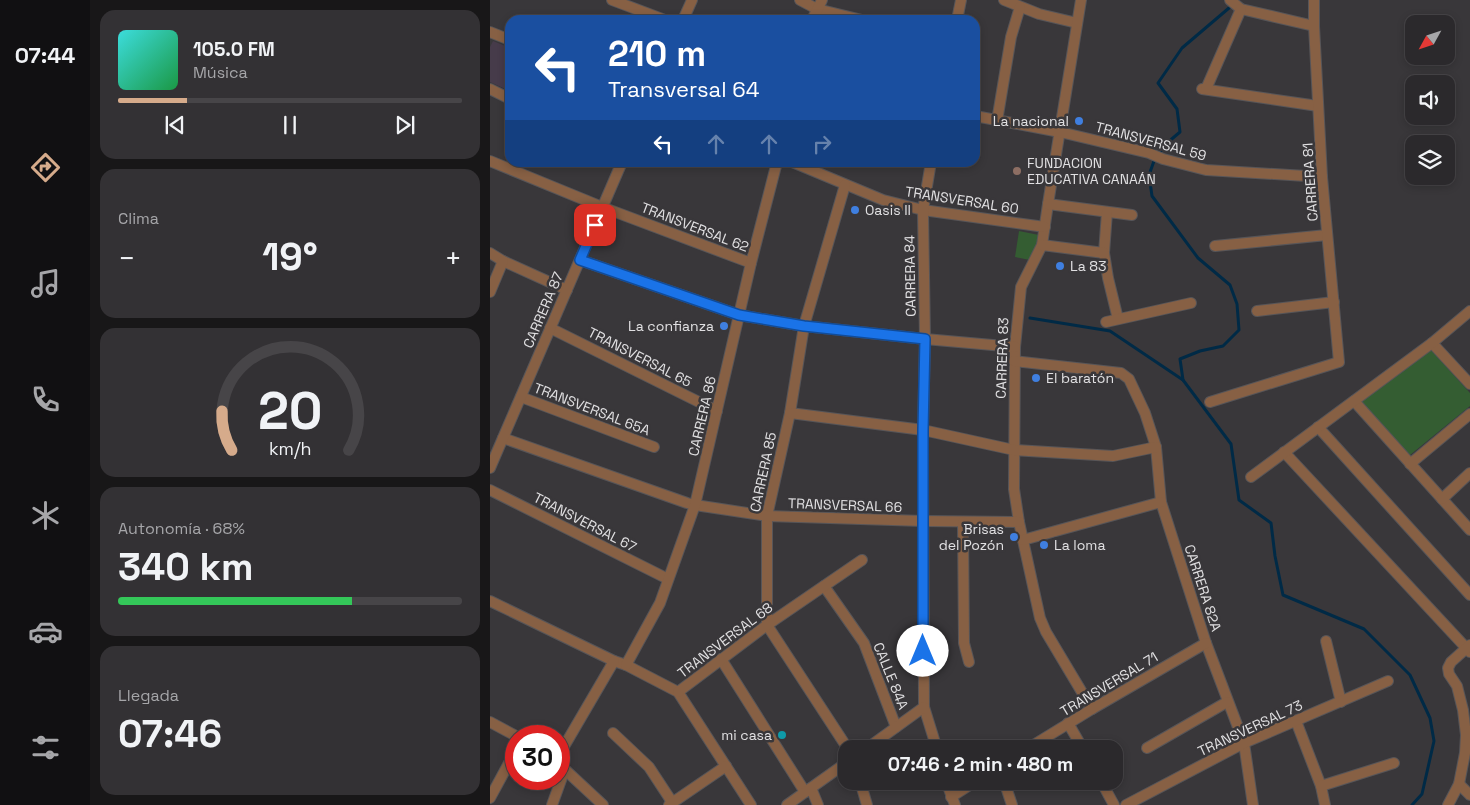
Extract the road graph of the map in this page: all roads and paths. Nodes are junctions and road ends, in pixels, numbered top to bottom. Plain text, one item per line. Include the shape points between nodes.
1 (612, 0) edge
2 (692, 0) edge
3 (800, 0) edge
4 (961, 0) edge
5 (1004, 0) edge
6 (1082, 0) edge
7 (1230, 0) edge
8 (1314, 0) edge
9 (820, 4) edge
10 (1020, 6) junction
11 (1241, 9) junction
12 (652, 15) edge
13 (685, 15) edge
14 (849, 15) edge
15 (958, 15) edge
16 (1077, 23) junction
17 (1314, 26) junction
18 (490, 32) edge
19 (505, 38) edge
20 (490, 89) edge
21 (505, 96) edge
22 (1318, 106) junction
23 (980, 117) edge
24 (997, 120) junction
25 (1060, 132) junction
26 (490, 161) edge
27 (620, 167) edge
28 (776, 167) edge
29 (804, 167) edge
30 (929, 167) edge
31 (1322, 177) junction
32 (845, 185) junction
33 (1048, 204) junction
34 (602, 207) junction
35 (923, 210) junction
36 (1107, 212) junction
37 (1132, 215) dead end
38 (1045, 227) junction
39 (1328, 235) junction
40 (1042, 245) junction
41 (1215, 246) dead end
42 (490, 253) edge
43 (1104, 254) junction
44 (580, 260) junction
45 (503, 261) junction
46 (751, 263) junction
47 (567, 290) junction
48 (490, 292) edge
49 (1334, 302) junction
50 (1191, 303) dead end
51 (1257, 311) dead end
52 (1469, 314) edge
53 (739, 315) junction
54 (1118, 319) junction
55 (1106, 322) dead end
56 (804, 326) junction
57 (550, 328) junction
58 (925, 339) junction
59 (1432, 343) junction
60 (1015, 347) junction
61 (1014, 362) junction
62 (1470, 384) edge
63 (521, 397) junction
64 (1354, 401) junction
65 (1210, 402) dead end
66 (717, 410) junction
67 (790, 412) junction
68 (1470, 414) edge
69 (1318, 427) junction
70 (923, 430) junction
71 (503, 438) junction
72 (1156, 447) junction
73 (654, 448) dead end
74 (1014, 450) junction
75 (1284, 452) junction
76 (1410, 464) junction
77 (490, 468) edge
78 (1470, 473) edge
79 (1251, 477) dead end
80 (490, 490) edge
81 (1442, 499) junction
82 (1161, 502) junction
83 (696, 505) junction
84 (767, 516) junction
85 (923, 521) junction
86 (964, 522) junction
87 (1019, 522) junction
88 (1470, 530) edge
89 (1023, 540) junction
90 (862, 560) dead end
91 (668, 579) junction
92 (824, 586) junction
93 (1470, 595) edge
94 (490, 601) edge
95 (767, 625) junction
96 (1326, 641) dead end
97 (1206, 643) junction
98 (1469, 648) edge
99 (721, 659) junction
100 (614, 661) junction
101 (969, 662) dead end
102 (626, 665) junction
103 (1388, 681) dead end
104 (678, 692) junction
105 (1227, 702) junction
106 (1341, 702) junction
107 (924, 707) junction
108 (1092, 709) junction
109 (1466, 714) edge
110 (1296, 721) junction
111 (490, 722) edge
112 (1068, 723) junction
113 (896, 727) junction
114 (505, 730) edge
115 (613, 733) dead end
116 (570, 736) edge
117 (842, 740) edge
118 (878, 740) edge
119 (933, 740) edge
120 (1041, 740) edge
121 (1078, 740) edge
122 (1244, 743) junction
123 (1147, 748) dead end
124 (1394, 763) dead end
125 (726, 766) junction
126 (838, 769) edge
127 (505, 770) edge
128 (570, 774) edge
129 (1459, 784) junction
130 (1321, 786) junction
131 (556, 790) edge
132 (808, 790) junction
133 (863, 790) edge
134 (966, 790) edge
135 (1007, 790) edge
136 (1106, 790) edge
137 (1470, 795) edge
138 (490, 798) edge
139 (953, 801) edge
140 (670, 803) edge
141 (552, 805) edge
142 (603, 805) edge
143 (751, 805) edge
144 (787, 805) edge
145 (818, 805) edge
146 (867, 805) edge
147 (1012, 805) edge
148 (1114, 805) edge
149 (1126, 805) edge
150 (1254, 805) edge
151 (1325, 805) edge
152 (1448, 805) edge

1 - 12 street
2 - 13 street
3 - 9 street
4 - 15 street
5 - 10 street
6 - 16 street, CARRERA 83
7 - 11 street
8 - 17 street, CARRERA 81
9 - 14 street
10 - 16 street
10 - 24 street via 1011,37
11 - 17 street
11 - 22 street via 1204,89
16 - 25 street, CARRERA 83
17 - 22 street, CARRERA 81
18 - 19 street
20 - 21 street
22 - 31 street, CARRERA 81
23 - 24 street, TRANSVERSAL 59
24 - 25 street, TRANSVERSAL 59
25 - 31 street, TRANSVERSAL 59 via 1206,170
25 - 33 street, CARRERA 83
26 - 34 street, TRANSVERSAL 62
27 - 34 street, CARRERA 87
28 - 46 street, CARRERA 86
29 - 32 street, TRANSVERSAL 60
30 - 35 street, CARRERA 84
31 - 39 street, CARRERA 81
32 - 35 street, TRANSVERSAL 60 via 883,200
32 - 56 street, CARRERA 85
33 - 36 street
33 - 38 street, CARRERA 83
34 - 44 street, CARRERA 87
34 - 46 street, TRANSVERSAL 62
35 - 38 street, TRANSVERSAL 60
35 - 58 street, CARRERA 84
36 - 37 street
36 - 43 street
38 - 40 street, CARRERA 83
39 - 41 street
39 - 49 street, CARRERA 81
40 - 43 street
40 - 60 street, CARRERA 83 via 1021,287
42 - 45 street
43 - 54 street
44 - 47 street, CARRERA 87
44 - 53 street
45 - 47 street
45 - 48 street
46 - 53 street, CARRERA 86
47 - 57 street, CARRERA 87
49 - 51 street
49 - 65 street, CARRERA 81 via 1339,362
50 - 54 street
52 - 59 street
53 - 56 street
53 - 66 street, CARRERA 86
54 - 55 street
56 - 58 street
56 - 67 street, CARRERA 85
57 - 63 street, CARRERA 87
57 - 66 street, TRANSVERSAL 65
58 - 60 street
58 - 70 street, CARRERA 84
59 - 62 street
59 - 64 street
60 - 61 street, CARRERA 83
61 - 72 street, CARRERA 82A via 1121,373 1129,379
61 - 74 street, CARRERA 83
63 - 71 street, CARRERA 87
63 - 73 street, TRANSVERSAL 65A
64 - 69 street
64 - 76 street
66 - 83 street, CARRERA 86
67 - 70 street
67 - 84 street, CARRERA 85
68 - 76 street
69 - 75 street
69 - 93 street
70 - 74 street
70 - 85 street, CARRERA 84
71 - 77 street, CARRERA 87
71 - 83 street, TRANSVERSAL 66
72 - 74 street via 1113,456
72 - 82 street, CARRERA 82A
74 - 87 street, CARRERA 83 via 1014,489
75 - 79 street
75 - 98 street
76 - 81 street
78 - 81 street
80 - 91 street, TRANSVERSAL 67
81 - 88 street
82 - 89 street
82 - 97 street, CARRERA 82A
83 - 84 street, TRANSVERSAL 66
83 - 91 street, CARRERA 86
84 - 85 street, TRANSVERSAL 66
84 - 95 street, CARRERA 85
85 - 86 street, TRANSVERSAL 66
85 - 107 street, CARRERA 84
86 - 87 street, TRANSVERSAL 66
86 - 101 street via 964,643
87 - 89 street, CARRERA 83
89 - 108 street, CARRERA 83 via 1040,618
90 - 92 street, TRANSVERSAL 68
91 - 102 street, CARRERA 86 via 660,603
92 - 95 street, TRANSVERSAL 68
92 - 113 street, CALLE 84A via 864,643
94 - 100 street, TRANSVERSAL 68
95 - 99 street, TRANSVERSAL 68
95 - 117 street
96 - 106 street
97 - 105 street, CARRERA 82A
97 - 108 street, TRANSVERSAL 71
98 - 109 street via 1448,668
99 - 104 street, TRANSVERSAL 68
99 - 132 street
100 - 102 street, TRANSVERSAL 68
100 - 116 street
102 - 104 street, TRANSVERSAL 68
103 - 106 street, TRANSVERSAL 73
104 - 125 street
105 - 122 street, CARRERA 82A
105 - 123 street
106 - 110 street, TRANSVERSAL 73
107 - 113 street
107 - 119 street, CARRERA 84
108 - 112 street, TRANSVERSAL 71
109 - 129 street via 1465,753
110 - 122 street, TRANSVERSAL 73
110 - 130 street
111 - 114 street
112 - 120 street, TRANSVERSAL 71
112 - 121 street
113 - 118 street
115 - 140 street via 649,767
122 - 149 street, TRANSVERSAL 73
122 - 150 street, CARRERA 82A
124 - 130 street
125 - 140 street
125 - 143 street
126 - 132 street
127 - 138 street
128 - 142 street
129 - 137 street
129 - 152 street
130 - 151 street
131 - 141 street
132 - 144 street
132 - 145 street
133 - 146 street
134 - 139 street
135 - 147 street
136 - 148 street

